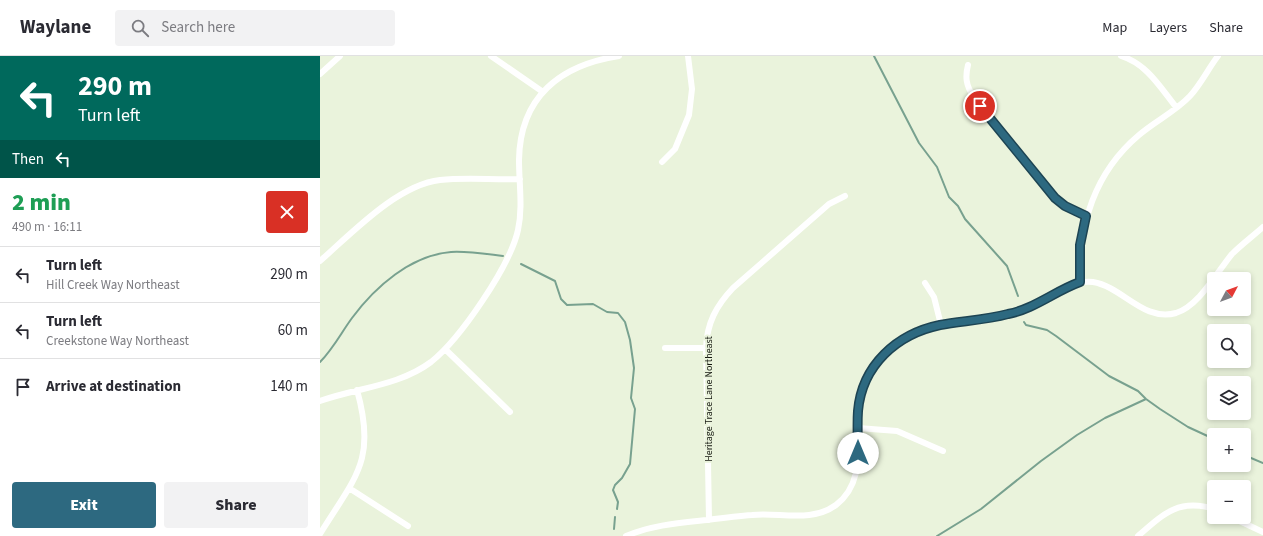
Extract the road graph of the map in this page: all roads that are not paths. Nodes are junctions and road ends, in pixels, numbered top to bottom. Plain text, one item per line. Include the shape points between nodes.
1 (340, 56) edge
2 (491, 56) edge
3 (619, 56) edge
4 (688, 56) edge
5 (1121, 56) edge
6 (1218, 56) edge
7 (968, 65) dead end
8 (320, 74) edge
9 (543, 92) junction
10 (1176, 108) junction
11 (662, 162) dead end
12 (520, 179) junction
13 (845, 196) dead end
14 (1086, 216) junction
15 (1263, 227) edge
16 (320, 261) edge
17 (1080, 282) junction
18 (925, 283) dead end
19 (940, 325) junction
20 (665, 348) dead end
21 (706, 348) junction
22 (445, 349) junction
23 (357, 390) junction
24 (320, 401) edge
25 (510, 412) dead end
26 (858, 428) junction
27 (944, 452) dead end
28 (349, 488) junction
29 (1207, 507) edge
30 (709, 520) junction
31 (1246, 524) edge
32 (408, 526) dead end
33 (1263, 532) edge
34 (320, 534) edge
35 (626, 536) edge
36 (1138, 536) edge

1 - 8 street
2 - 9 street
3 - 9 street via 578,66 553,82
4 - 11 street via 692,89 689,115 675,149
5 - 10 street via 1145,69
6 - 10 street via 1193,92
7 - 14 street via 967,86 973,96 1055,198
9 - 12 street via 531,109 523,130 519,160
10 - 14 street via 1140,133 1117,156 1098,185
12 - 16 street via 440,180 414,186 394,198
12 - 22 street via 520,218 512,250 490,288
13 - 21 street, Heritage Trace Lane Northeast via 829,204 724,298 709,324
14 - 17 street via 1080,245
15 - 17 street via 1233,254 1196,300 1176,313 1147,311 1104,286
17 - 19 street via 1058,290 1015,313
18 - 19 street via 934,296
19 - 26 street via 903,339 878,360 861,394
20 - 21 street
21 - 30 street, Heritage Trace Lane Northeast
22 - 23 street via 416,372
22 - 25 street
23 - 24 street
23 - 28 street via 366,427 366,441 362,462
26 - 27 street via 897,431
26 - 30 street via 858,464 854,481 844,498 831,509 808,515 751,515
28 - 32 street
28 - 34 street
29 - 36 street via 1196,504 1179,506
30 - 35 street via 656,526
31 - 33 street

